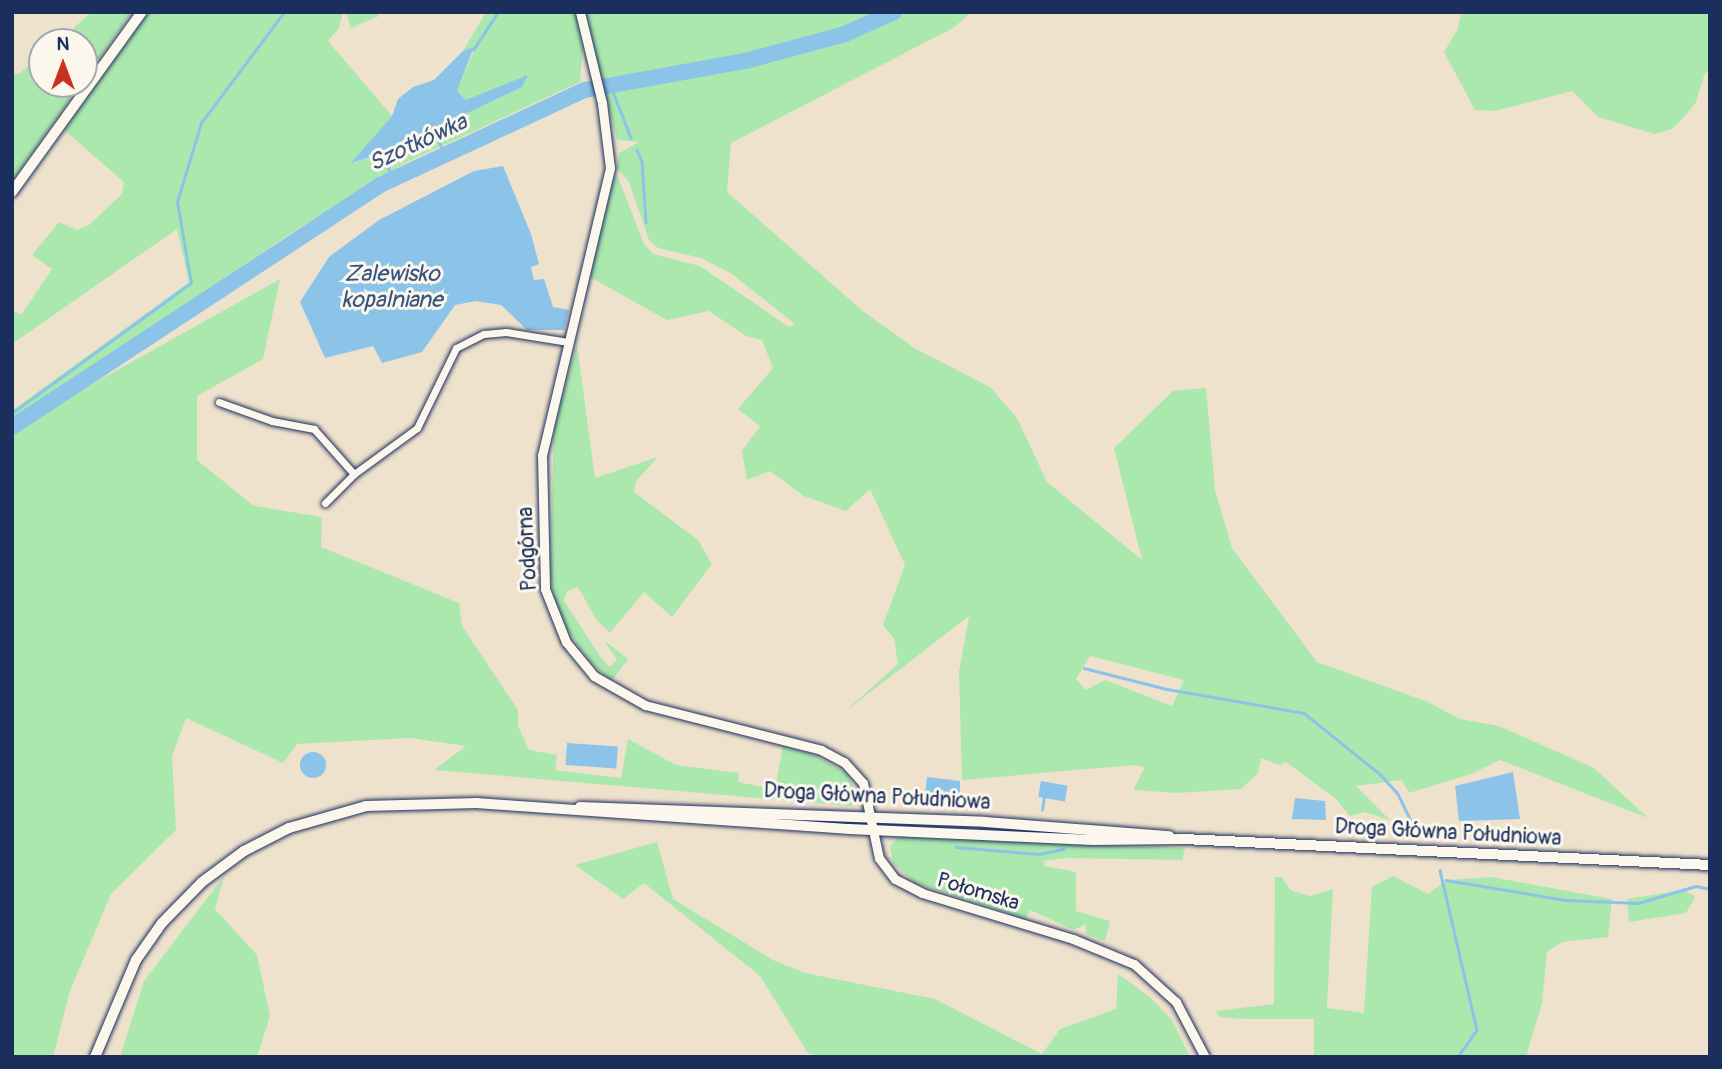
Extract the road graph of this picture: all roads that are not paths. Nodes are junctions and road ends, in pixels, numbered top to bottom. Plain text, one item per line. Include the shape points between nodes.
1 (142, 12) edge
2 (580, 12) edge
3 (12, 191) edge
4 (568, 342) junction
5 (219, 402) dead end
6 (354, 474) junction
7 (325, 503) dead end
8 (775, 738) joint
9 (567, 808) junction
10 (871, 817) junction
11 (875, 830) junction
12 (1184, 839) junction
13 (1710, 865) edge
14 (95, 1057) edge
15 (1205, 1057) edge

1 - 3 main road
2 - 4 street, Podgórna via 602,103 610,168
4 - 6 street via 506,332 484,334 456,348 417,428
4 - 8 street, Podgórna via 542,455 545,589 566,642 594,676 627,696
5 - 6 street via 272,421 314,429
6 - 7 street
8 - 10 street, Połomska via 829,753 851,767 866,789
9 - 10 main road, Droga Główna Południowa via 643,806
9 - 11 main road, Droga Główna Południowa via 641,818
9 - 14 main road, Droga Główna Południowa via 436,802 366,806 310,820 263,840 202,882 162,923 125,981
10 - 11 street, Połomska
10 - 12 main road, Droga Główna Południowa via 1102,828
11 - 12 main road, Droga Główna Południowa via 1093,840
11 - 15 street, Połomska via 882,864 901,884 1095,946 1149,975 1190,1023
12 - 13 main road, Droga Główna Południowa

